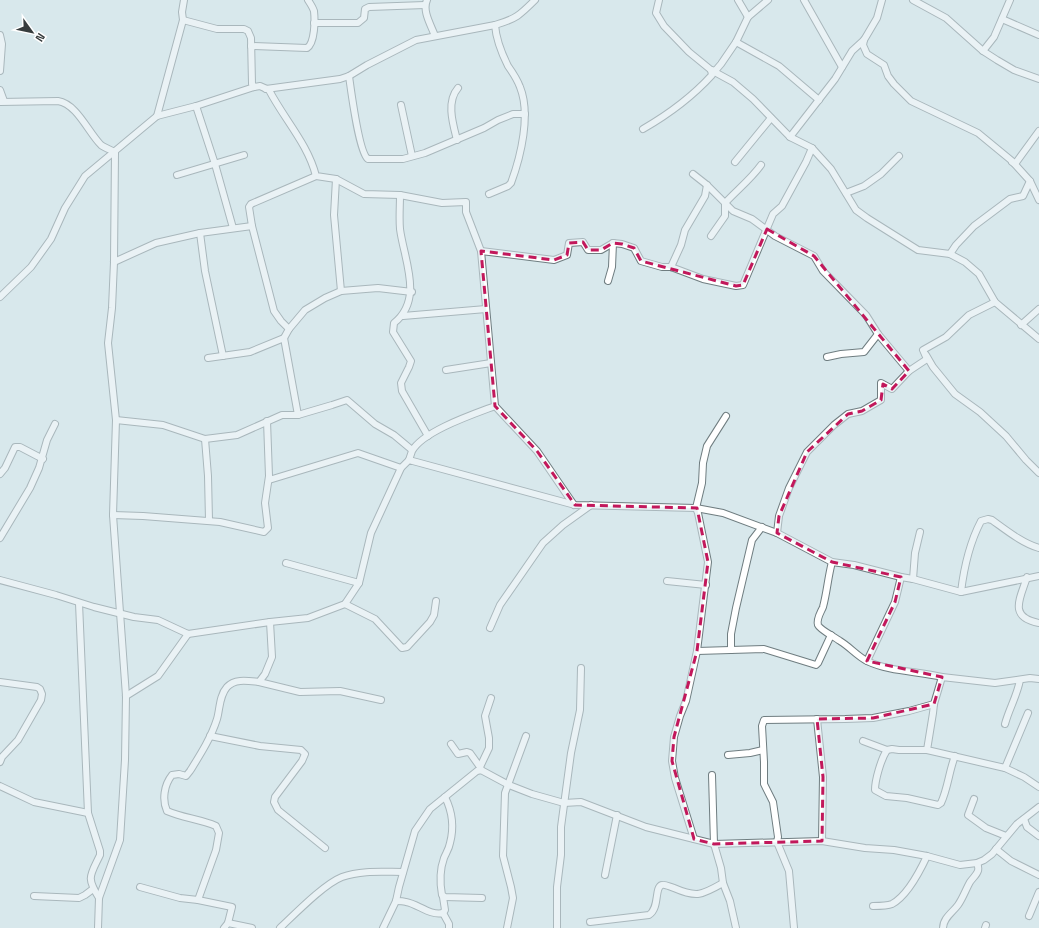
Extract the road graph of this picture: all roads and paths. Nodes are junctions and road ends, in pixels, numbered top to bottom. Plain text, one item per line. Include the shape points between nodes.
1 (184, 0) edge
2 (308, 0) edge
3 (535, 0) edge
4 (659, 0) edge
5 (738, 0) edge
6 (768, 0) edge
7 (804, 0) edge
8 (882, 0) edge
9 (912, 0) edge
10 (1010, 0) edge
11 (426, 3) edge
12 (748, 17) junction
13 (1002, 19) junction
14 (183, 20) junction
15 (314, 23) junction
16 (495, 25) junction
17 (0, 35) edge
18 (1039, 35) edge
19 (435, 36) junction
20 (864, 40) junction
21 (736, 42) junction
22 (251, 46) junction
23 (983, 51) junction
24 (842, 67) junction
25 (711, 70) junction
26 (0, 71) edge
27 (349, 76) junction
28 (1039, 79) edge
29 (254, 87) junction
30 (458, 88) dead end
31 (266, 89) junction
32 (0, 90) edge
33 (819, 100) junction
34 (2, 101) edge
35 (401, 105) dead end
36 (196, 106) junction
37 (525, 114) junction
38 (157, 116) junction
39 (771, 118) junction
40 (644, 129) dead end
41 (1039, 131) edge
42 (790, 137) junction
43 (457, 140) junction
44 (812, 148) junction
45 (115, 152) junction
46 (244, 155) dead end
47 (412, 156) junction
48 (899, 156) dead end
49 (735, 162) dead end
50 (1012, 162) junction
51 (215, 164) junction
52 (761, 165) dead end
53 (693, 174) dead end
54 (177, 175) dead end
55 (316, 176) junction
56 (336, 179) junction
57 (1030, 181) junction
58 (707, 185) junction
59 (846, 193) junction
60 (489, 194) dead end
61 (400, 195) junction
62 (1039, 200) edge
63 (725, 203) junction
64 (252, 226) junction
65 (233, 228) junction
66 (767, 229) junction
67 (200, 233) junction
68 (711, 236) dead end
69 (612, 243) junction
70 (481, 251) junction
71 (950, 254) junction
72 (114, 262) junction
73 (671, 267) junction
74 (608, 281) dead end
75 (341, 291) junction
76 (412, 292) junction
77 (0, 297) edge
78 (995, 302) junction
79 (486, 309) junction
80 (1039, 309) edge
81 (403, 316) junction
82 (1021, 325) junction
83 (289, 329) junction
84 (878, 334) junction
85 (284, 338) junction
86 (1039, 339) edge
87 (923, 350) junction
88 (223, 356) junction
89 (827, 357) dead end
90 (208, 358) dead end
91 (491, 363) junction
92 (446, 370) dead end
93 (910, 371) junction
94 (495, 406) junction
95 (298, 415) junction
96 (726, 416) dead end
97 (116, 420) junction
98 (267, 421) junction
99 (55, 424) dead end
100 (428, 436) junction
101 (205, 439) junction
102 (412, 450) junction
103 (43, 459) junction
104 (409, 460) junction
105 (401, 468) junction
106 (0, 474) edge
107 (1039, 474) edge
108 (268, 480) junction
109 (575, 505) junction
110 (591, 505) junction
111 (696, 508) junction
112 (113, 515) junction
113 (209, 520) junction
114 (762, 527) junction
115 (920, 532) dead end
116 (777, 533) junction
117 (0, 538) edge
118 (1039, 548) edge
119 (832, 562) junction
120 (286, 563) dead end
121 (1039, 576) edge
122 (901, 577) junction
123 (1027, 577) junction
124 (913, 579) junction
125 (0, 580) edge
126 (667, 581) dead end
127 (359, 584) junction
128 (706, 585) junction
129 (961, 592) junction
130 (436, 601) dead end
131 (80, 603) junction
132 (345, 604) junction
133 (120, 613) junction
134 (270, 622) junction
135 (1039, 623) edge
136 (490, 628) dead end
137 (188, 634) junction
138 (830, 635) junction
139 (731, 650) junction
140 (697, 651) junction
141 (867, 661) junction
142 (581, 668) dead end
143 (942, 677) junction
144 (1039, 679) edge
145 (1020, 680) junction
146 (0, 682) edge
147 (259, 682) junction
148 (126, 696) junction
149 (491, 698) dead end
150 (381, 700) dead end
151 (934, 704) junction
152 (1028, 713) dead end
153 (816, 719) junction
154 (1005, 724) dead end
155 (210, 736) junction
156 (526, 736) dead end
157 (862, 741) dead end
158 (452, 744) dead end
159 (763, 750) junction
160 (887, 750) junction
161 (927, 750) junction
162 (728, 755) dead end
163 (955, 756) junction
164 (0, 762) edge
165 (480, 768) junction
166 (1005, 768) junction
167 (712, 776) dead end
168 (509, 785) junction
169 (0, 786) edge
170 (1039, 787) edge
171 (445, 797) junction
172 (974, 799) dead end
173 (564, 803) junction
174 (1039, 807) edge
175 (88, 813) junction
176 (617, 816) junction
177 (1024, 819) junction
178 (1006, 836) junction
179 (1039, 836) edge
180 (694, 839) junction
181 (822, 841) junction
182 (777, 842) junction
183 (714, 844) junction
184 (325, 848) dead end
185 (996, 849) junction
186 (927, 856) junction
187 (977, 863) junction
188 (403, 872) junction
189 (605, 875) dead end
190 (1039, 875) edge
191 (723, 883) junction
192 (140, 887) dead end
193 (93, 889) junction
194 (1039, 892) edge
195 (34, 896) dead end
196 (443, 897) junction
197 (99, 898) junction
198 (482, 898) dead end
199 (198, 900) junction
200 (396, 901) junction
201 (873, 906) dead end
202 (443, 913) junction
203 (1029, 916) dead end
204 (590, 922) dead end
205 (226, 925) edge
206 (98, 928) edge
207 (252, 928) edge
208 (280, 928) edge
209 (383, 928) edge
210 (449, 928) edge
211 (507, 928) edge
212 (557, 928) edge
213 (736, 928) edge
214 (794, 928) edge
215 (943, 928) edge

1 - 14 street
2 - 15 street via 314,10
3 - 16 street via 520,16
4 - 25 street via 656,13 664,26
5 - 12 street
6 - 12 street
7 - 24 street
8 - 20 street via 877,18
9 - 23 street via 946,18
10 - 13 street
11 - 15 street via 369,7 365,9 364,18 358,23
11 - 19 street
12 - 21 street
13 - 18 street
13 - 23 street via 994,38
14 - 22 street via 217,29 244,29 251,38
14 - 38 street
15 - 22 street via 312,40 307,48
16 - 19 street
16 - 37 street via 502,54 525,100
17 - 26 street
19 - 27 street via 416,40 367,64
20 - 24 street via 852,51
20 - 50 street via 863,45 867,54 884,65 888,76 911,101 978,134
21 - 25 street via 715,71
21 - 33 street via 779,66
22 - 29 street
23 - 28 street via 1014,70
24 - 33 street
25 - 39 street via 748,94
25 - 40 street via 712,75 700,88 668,114
27 - 31 street
27 - 47 street via 358,133 366,158
29 - 31 street
29 - 36 street
30 - 43 street via 454,92 451,110
31 - 55 street via 300,138
32 - 34 street
33 - 42 street
34 - 45 street via 65,102 102,146
35 - 47 street
36 - 38 street
36 - 51 street
37 - 43 street via 513,114
37 - 60 street via 521,150 511,183
38 - 45 street
39 - 42 street
39 - 49 street
41 - 50 street via 1015,164
42 - 44 street
43 - 47 street
44 - 59 street via 831,169
44 - 66 street via 782,206 773,214
45 - 72 street
45 - 77 street via 85,176 64,208 52,240
46 - 51 street
48 - 59 street via 864,186
50 - 57 street
51 - 54 street
51 - 65 street
52 - 63 street
53 - 58 street
55 - 56 street
55 - 64 street via 251,204 249,207
56 - 61 street via 364,194
56 - 75 street via 334,215
57 - 62 street
57 - 71 street via 1023,196 1010,199 990,213 966,233
58 - 63 street
58 - 73 street via 705,196 685,230
59 - 71 street via 856,210 918,250
61 - 70 street via 442,203 466,202 466,212
61 - 76 street via 400,229
63 - 66 street via 733,211
63 - 68 street via 725,216
64 - 65 street
64 - 83 street via 274,311
65 - 67 street
66 - 73 street via 743,285 736,286 703,279
66 - 84 street via 814,256 823,271 866,315
67 - 72 street via 156,243
67 - 88 street via 205,271
69 - 70 street via 601,250 588,250 583,242 569,243 567,255 554,260
69 - 73 street via 634,248 641,261
69 - 74 street via 612,267
70 - 79 street
71 - 78 street via 979,274
72 - 97 street via 108,343
75 - 76 street via 378,288
75 - 83 street via 305,310
76 - 81 street
78 - 82 street
78 - 87 street via 969,315 946,337
79 - 81 street
79 - 91 street
80 - 82 street
81 - 100 street via 394,323 393,332 411,361 401,383 402,390
82 - 86 street
83 - 85 street
84 - 89 street via 864,352
84 - 93 street
85 - 88 street via 250,352
85 - 95 street
87 - 93 street via 927,359
87 - 107 street via 955,394 1006,436
88 - 90 street
91 - 92 street
91 - 94 street
93 - 116 street via 892,390 881,383 881,400 862,411 848,414 807,452 789,488 779,516
94 - 100 street via 460,419
94 - 109 street via 537,451
95 - 98 street via 282,415
95 - 102 street via 347,400
96 - 111 street via 707,446
97 - 101 street via 163,425
97 - 112 street
98 - 101 street via 237,435
98 - 108 street via 270,476
99 - 103 street via 47,440
100 - 102 street
101 - 113 street
102 - 104 street
103 - 106 street via 15,447
103 - 117 street via 30,488
104 - 105 street
104 - 109 street
105 - 108 street via 358,453
105 - 127 street via 371,533
108 - 113 street via 265,503 268,528 264,532
109 - 110 street
110 - 111 street
110 - 136 street via 543,543 500,605
111 - 114 street via 724,513
111 - 128 street via 708,562
112 - 113 street
112 - 133 street
114 - 116 street
114 - 139 street via 752,540 731,634
115 - 124 street
116 - 119 street
118 - 129 street via 992,520 981,522 974,534 964,566
119 - 122 street
119 - 138 street via 818,619 818,624
120 - 127 street
121 - 123 street
122 - 124 street
122 - 141 street via 895,602
123 - 129 street
123 - 135 street via 1018,604 1019,612 1028,621
124 - 129 street
125 - 131 street
126 - 128 street
127 - 132 street
128 - 140 street
130 - 132 street via 430,622 407,647 402,648 375,619
131 - 133 street
131 - 175 street
132 - 134 street via 308,618
133 - 137 street via 158,620
133 - 148 street
134 - 137 street
134 - 147 street via 272,656
137 - 148 street via 158,676
138 - 139 street via 816,665 764,649
138 - 141 street
139 - 140 street
140 - 180 street via 686,701 674,737 672,761
141 - 143 street
142 - 173 street via 580,710
143 - 145 street via 995,683
143 - 151 street
144 - 145 street
145 - 154 street
146 - 164 street via 37,687 42,694 18,740
147 - 150 street via 300,692 340,692
147 - 155 street via 240,680 227,687
148 - 197 street via 120,840
149 - 165 street via 484,716 489,748
151 - 153 street via 873,718
151 - 161 street
152 - 166 street
153 - 159 street via 764,720
153 - 181 street via 823,777
155 - 184 street via 260,746 301,750 305,754 302,761 274,802 278,810
155 - 199 street via 186,776 172,775 166,782 163,804 167,812 216,826 219,833 216,850
156 - 168 street
157 - 160 street
158 - 165 street via 458,754 470,753
159 - 162 street
159 - 182 street via 764,784 773,802
160 - 161 street
160 - 163 street via 883,755 875,790 886,796 938,805 944,797
161 - 163 street
163 - 166 street
165 - 168 street
165 - 171 street
166 - 170 street
167 - 183 street
168 - 173 street
168 - 211 street via 504,798 503,856 513,898
169 - 175 street via 34,802
171 - 188 street via 430,809 415,831
171 - 196 street via 450,808 452,832 442,865
172 - 178 street via 968,815 986,828
173 - 176 street via 581,802
173 - 212 street via 557,887
174 - 177 street
175 - 193 street via 100,852 90,877
176 - 180 street via 646,827
176 - 189 street
177 - 178 street
177 - 179 street via 1027,827
178 - 185 street
180 - 183 street
181 - 182 street
181 - 186 street
182 - 183 street
182 - 214 street via 788,871
183 - 191 street
185 - 187 street
185 - 190 street via 1011,861
186 - 187 street via 960,866
186 - 201 street via 916,878 900,897 891,905
187 - 215 street via 978,873 943,923
188 - 200 street
188 - 208 street via 366,872 342,877 329,884
191 - 204 street via 706,893 695,895 661,885 658,887 656,907 649,915
191 - 213 street
192 - 199 street
193 - 195 street via 79,898
193 - 197 street
194 - 203 street
196 - 198 street
196 - 202 street
197 - 206 street
199 - 205 street via 232,907
200 - 202 street via 406,902 430,912
200 - 209 street
202 - 210 street
205 - 207 street

